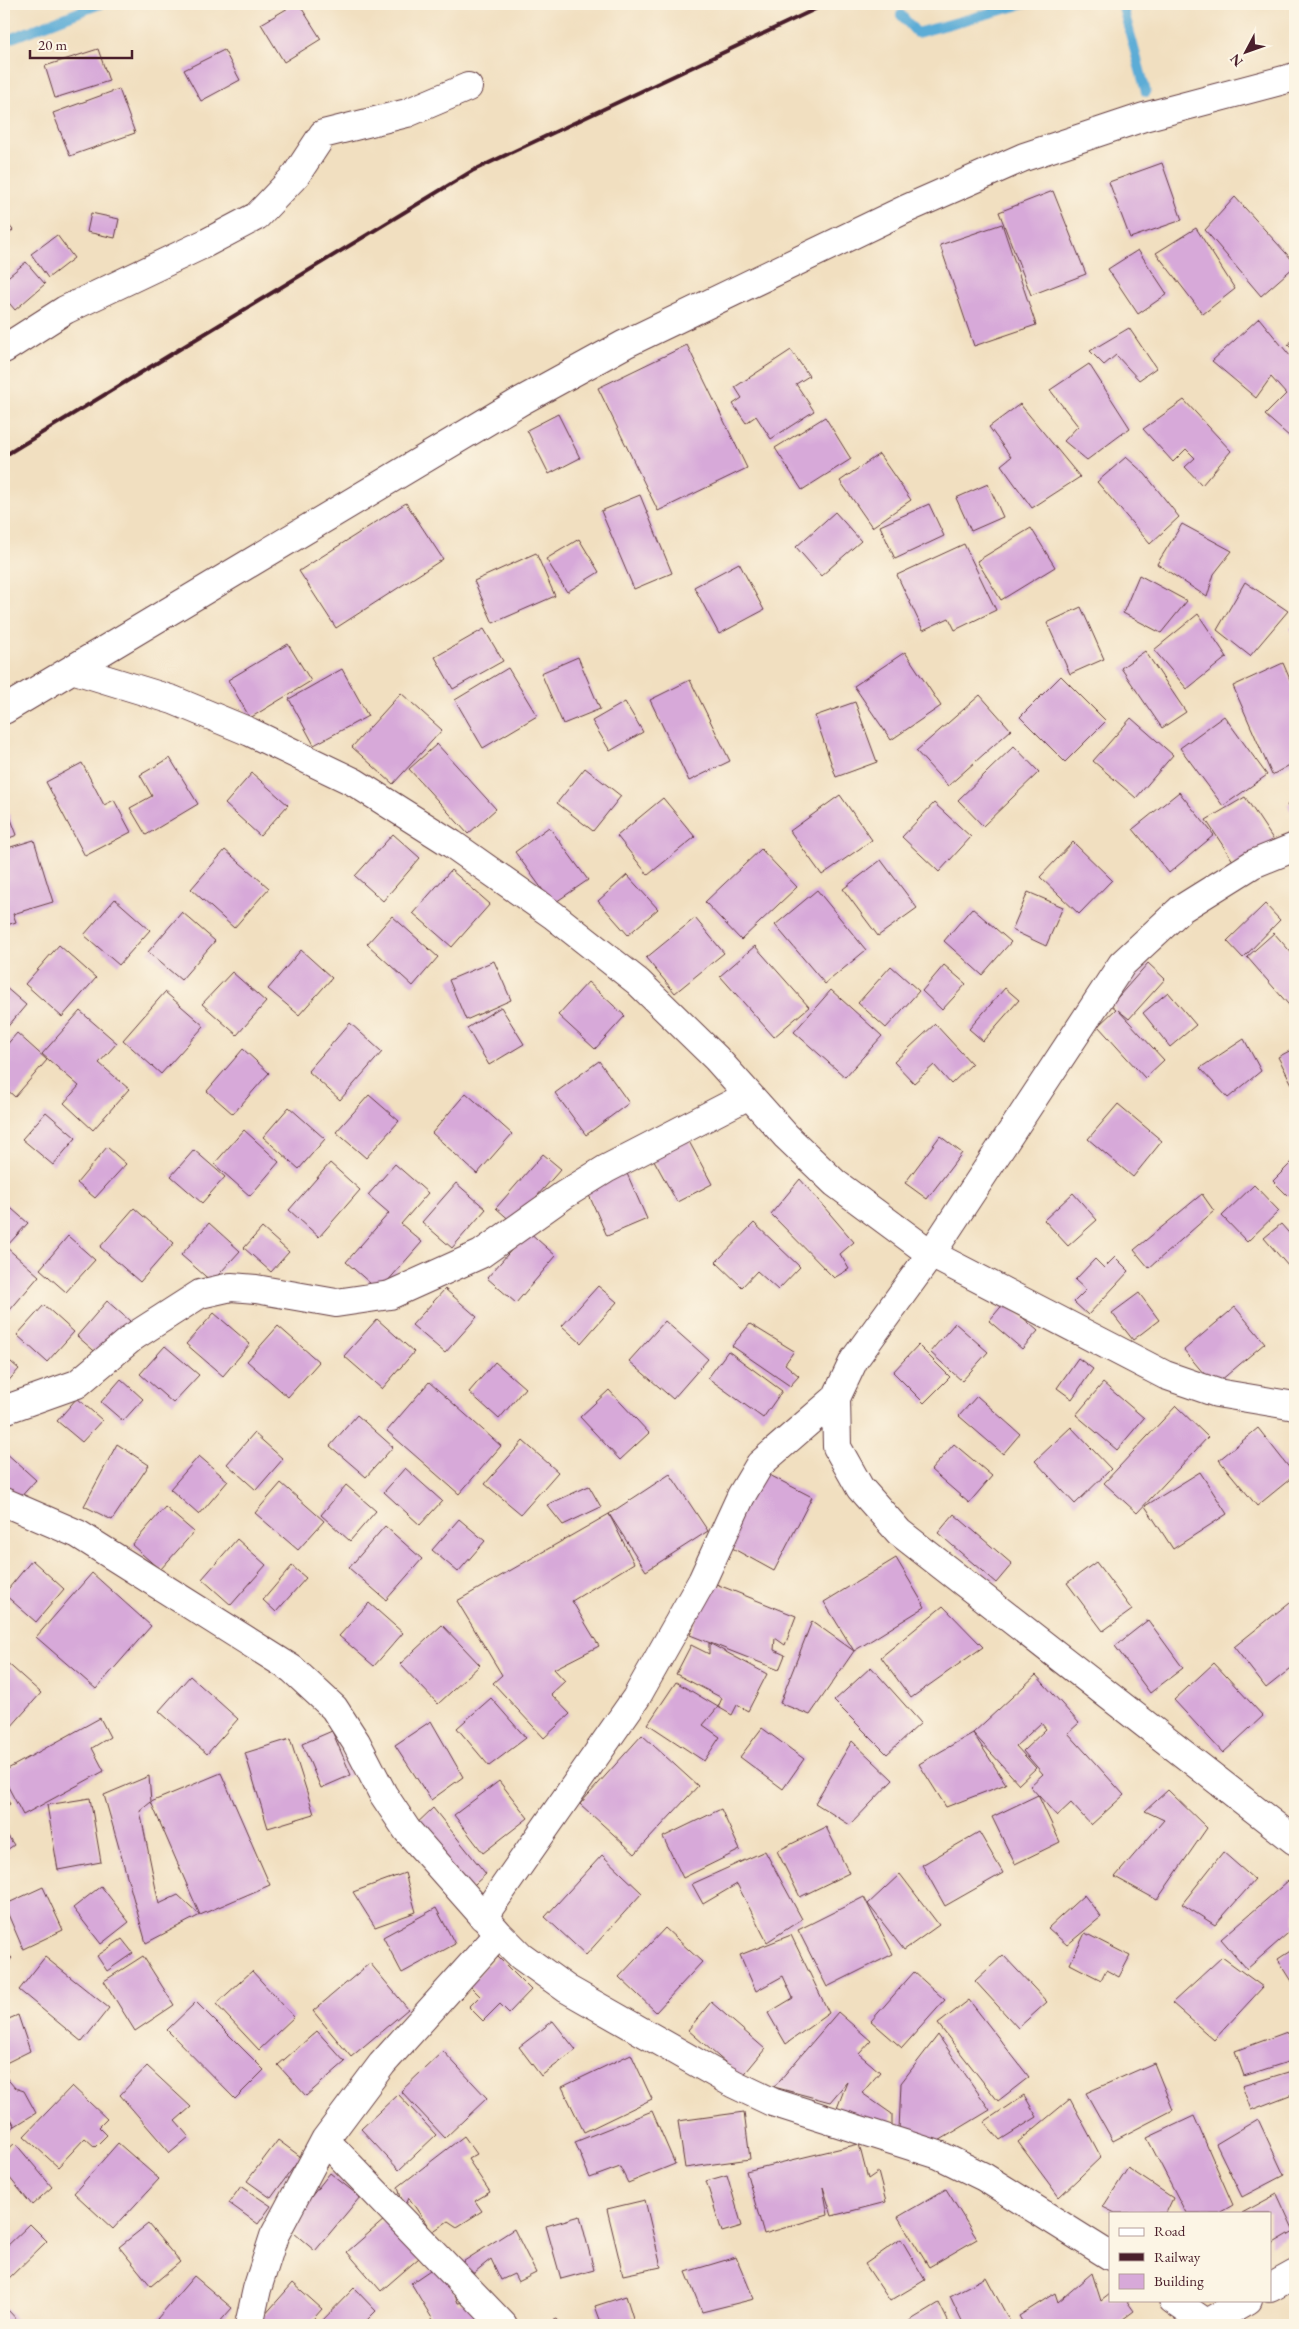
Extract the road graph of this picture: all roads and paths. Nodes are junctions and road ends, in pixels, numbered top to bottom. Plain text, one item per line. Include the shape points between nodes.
1 (1295, 76) edge
2 (468, 87) dead end
3 (4, 349) edge
4 (75, 670) junction
5 (4, 710) edge
6 (1295, 847) edge
7 (749, 1095) junction
8 (931, 1254) junction
9 (836, 1398) junction
10 (1295, 1406) edge
11 (4, 1410) edge
12 (4, 1502) edge
13 (1295, 1841) edge
14 (491, 1926) junction
15 (325, 2140) junction
16 (1109, 2255) edge
17 (1295, 2274) edge
18 (1272, 2287) edge
19 (1177, 2302) edge
20 (1245, 2302) edge
21 (249, 2325) edge
22 (503, 2325) edge
23 (1207, 2325) edge

1 - 4 street via 1144,117 1024,157 906,209 625,344 521,401
2 - 3 street via 407,113 323,134 296,175 257,216 65,310
4 - 5 street
4 - 7 street via 173,700 250,732 370,792 452,844 553,915 630,976 716,1058
6 - 8 street via 1253,864 1181,909 1122,964
7 - 8 street via 786,1136 835,1182
7 - 11 street via 606,1169 481,1254 390,1295 336,1303 231,1287 200,1294 133,1338 77,1384
8 - 9 street via 854,1360
8 - 10 street via 1165,1374 1217,1393
9 - 13 street via 837,1447 860,1488 899,1532
9 - 14 street via 760,1464 741,1496 702,1581 636,1698
12 - 14 street via 78,1534 292,1669 334,1708 407,1830
14 - 15 street
14 - 16 street via 522,1956 567,1989 734,2084 772,2102 939,2156 984,2177
15 - 21 street via 274,2236
15 - 22 street
17 - 18 street
19 - 23 street
20 - 23 street

